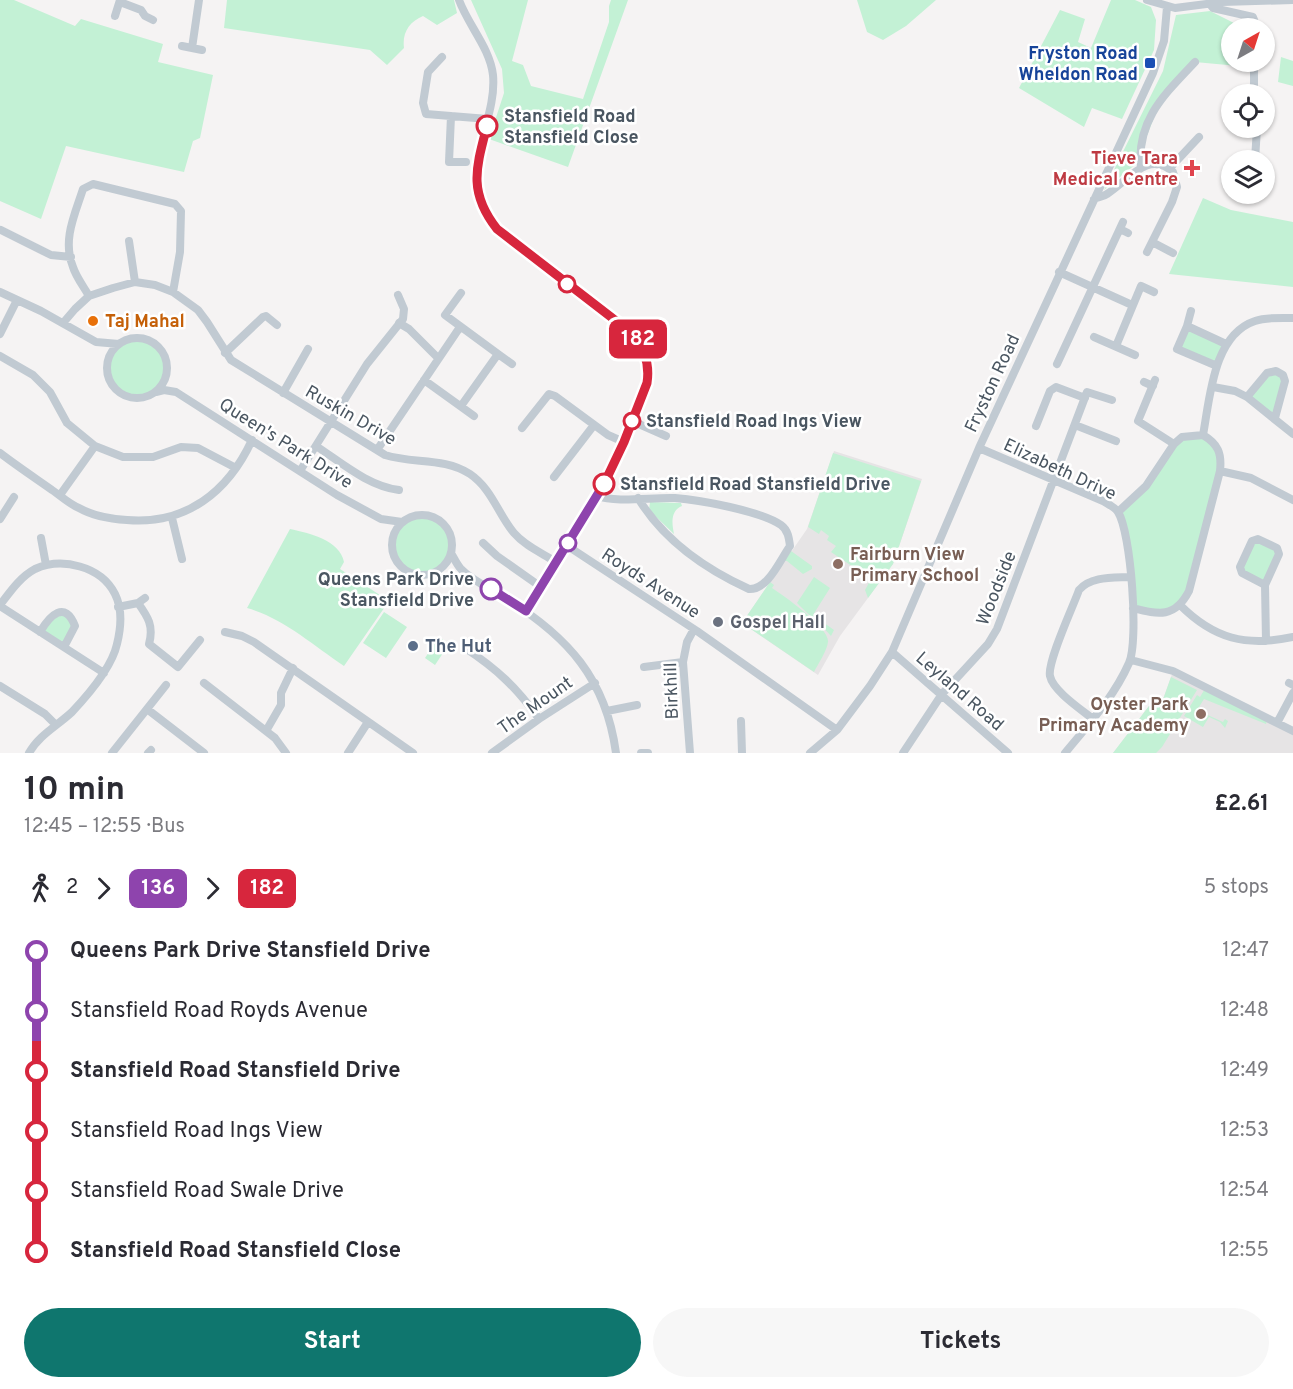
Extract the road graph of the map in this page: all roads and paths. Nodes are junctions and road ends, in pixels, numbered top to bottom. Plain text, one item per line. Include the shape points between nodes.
1 (199, 0) edge
2 (459, 0) edge
3 (1147, 0) edge
4 (1293, 0) edge
5 (120, 1) edge
6 (1209, 3) junction
7 (1167, 7) junction
8 (115, 16) dead end
9 (1253, 18) edge
10 (153, 20) dead end
11 (182, 46) dead end
12 (192, 48) junction
13 (202, 50) dead end
14 (442, 57) dead end
15 (1195, 62) dead end
16 (451, 116) junction
17 (488, 119) junction
18 (1199, 137) dead end
19 (466, 162) dead end
20 (1141, 168) junction
21 (1169, 169) junction
22 (1094, 199) junction
23 (1, 230) edge
24 (1128, 233) dead end
25 (129, 241) dead end
26 (1152, 242) junction
27 (1147, 252) dead end
28 (1173, 253) dead end
29 (71, 257) junction
30 (1059, 272) junction
31 (135, 282) junction
32 (1093, 287) junction
33 (0, 292) edge
34 (173, 292) junction
35 (1154, 292) dead end
36 (461, 293) dead end
37 (398, 295) dead end
38 (89, 296) junction
39 (17, 300) junction
40 (1131, 305) junction
41 (1191, 311) dead end
42 (1293, 318) edge
43 (63, 323) junction
44 (399, 323) junction
45 (277, 325) dead end
46 (1187, 326) junction
47 (460, 327) junction
48 (0, 334) edge
49 (1094, 337) dead end
50 (96, 342) junction
51 (119, 344) junction
52 (1226, 344) junction
53 (1116, 346) junction
54 (308, 349) dead end
55 (225, 353) junction
56 (498, 354) junction
57 (1135, 355) dead end
58 (0, 356) edge
59 (438, 358) junction
60 (108, 360) junction
61 (512, 364) dead end
62 (1057, 364) dead end
63 (1217, 366) junction
64 (166, 376) junction
65 (424, 380) junction
66 (1144, 382) dead end
67 (1213, 387) junction
68 (156, 392) junction
69 (176, 392) junction
70 (283, 393) junction
71 (1086, 395) junction
72 (1246, 397) junction
73 (1112, 400) dead end
74 (461, 406) junction
75 (474, 416) dead end
76 (1275, 418) junction
77 (632, 421) junction
78 (331, 423) junction
79 (594, 425) junction
80 (1075, 425) junction
81 (1036, 426) dead end
82 (522, 428) dead end
83 (1293, 434) edge
84 (1203, 435) junction
85 (666, 436) dead end
86 (252, 440) junction
87 (1116, 441) dead end
88 (624, 442) junction
89 (1174, 444) junction
90 (95, 446) junction
91 (316, 446) junction
92 (979, 448) junction
93 (377, 450) junction
94 (0, 453) edge
95 (236, 468) junction
96 (300, 471) junction
97 (1220, 471) junction
98 (554, 477) dead end
99 (1054, 480) junction
100 (399, 490) dead end
101 (60, 495) junction
102 (14, 496) dead end
103 (597, 496) junction
104 (638, 498) junction
105 (1293, 500) edge
106 (1118, 512) junction
107 (1, 515) edge
108 (172, 518) junction
109 (381, 519) junction
110 (402, 522) junction
111 (393, 536) junction
112 (41, 538) dead end
113 (483, 543) dead end
114 (566, 545) junction
115 (451, 554) junction
116 (182, 559) dead end
117 (556, 562) junction
118 (46, 566) junction
119 (440, 569) junction
120 (461, 569) junction
121 (1131, 576) junction
122 (1265, 585) junction
123 (541, 587) junction
124 (0, 605) edge
125 (1180, 605) junction
126 (118, 607) junction
127 (1133, 608) junction
128 (526, 611) junction
129 (694, 629) junction
130 (40, 632) junction
131 (225, 632) dead end
132 (1293, 637) edge
133 (200, 640) dead end
134 (1266, 641) junction
135 (64, 647) junction
136 (465, 648) dead end
137 (892, 652) junction
138 (1131, 660) junction
139 (683, 662) junction
140 (644, 667) dead end
141 (293, 668) junction
142 (104, 673) junction
143 (595, 682) junction
144 (204, 683) dead end
145 (166, 685) dead end
146 (0, 686) edge
147 (1293, 693) edge
148 (942, 694) junction
149 (637, 705) dead end
150 (147, 709) junction
151 (607, 711) junction
152 (539, 719) junction
153 (1093, 719) junction
154 (741, 721) dead end
155 (368, 722) junction
156 (1277, 723) junction
157 (56, 724) junction
158 (837, 730) junction
159 (266, 731) junction
160 (1293, 731) edge
161 (194, 745) junction
162 (29, 753) edge
163 (112, 753) edge
164 (188, 753) edge
165 (204, 753) edge
166 (286, 753) edge
167 (348, 753) edge
168 (413, 753) edge
169 (492, 753) edge
170 (616, 753) edge
171 (641, 753) edge
172 (648, 753) edge
173 (690, 753) edge
174 (742, 753) edge
175 (810, 753) edge
176 (903, 753) edge
177 (1008, 753) edge
178 (1065, 753) edge

1 - 12 street
2 - 17 street via 490,61 493,75
3 - 7 street
4 - 6 street
5 - 8 street
5 - 10 street
6 - 7 street
6 - 9 street via 1213,8
7 - 22 street, Fryston Road via 1161,54
11 - 12 street
12 - 13 street
14 - 16 street via 428,72 424,109 426,114
15 - 20 street via 1151,114 1142,138
16 - 17 street
16 - 19 street via 449,162
17 - 77 street via 477,168 480,203 497,229 625,327 640,343 648,374
18 - 21 street
20 - 21 street via 1161,164
20 - 22 street via 1106,195
21 - 26 street via 1177,187
22 - 30 street, Fryston Road
23 - 29 street via 51,255
24 - 32 street via 1122,225
25 - 31 street
26 - 27 street
26 - 28 street
29 - 34 street via 70,227 83,189 93,184 175,204 181,211 180,252
29 - 38 street via 72,267
30 - 32 street
30 - 92 street, Fryston Road
31 - 34 street, Ruskin Drive
31 - 38 street, Ruskin Drive
32 - 40 street
32 - 62 street via 1066,355
33 - 39 street, Queen's Park Drive
34 - 55 street, Ruskin Drive via 198,310
35 - 40 street via 1141,286
36 - 47 street via 445,315
37 - 44 street via 404,309
38 - 43 street, Ruskin Drive
39 - 43 street, Queen's Park Drive
39 - 48 street
40 - 53 street
41 - 46 street
42 - 52 street via 1256,320
43 - 50 street, Queen's Park Drive
44 - 59 street
44 - 78 street via 367,364
45 - 55 street via 263,317
46 - 52 street
46 - 63 street via 1177,349
47 - 56 street
47 - 59 street
49 - 53 street
50 - 51 street, Queen's Park Drive
50 - 60 street, Queen's Park Drive
51 - 60 street
51 - 64 street, Queen's Park Drive via 137,338 156,344 165,357
52 - 63 street
53 - 57 street
54 - 70 street
55 - 70 street, Ruskin Drive
56 - 61 street
56 - 74 street
58 - 90 street via 33,375 50,392 67,423
59 - 65 street
60 - 68 street, Queen's Park Drive via 108,376 119,392 137,398
63 - 67 street
64 - 68 street
64 - 69 street, Queen's Park Drive
65 - 74 street
65 - 93 street
66 - 89 street via 1154,383 1138,421
67 - 72 street
67 - 84 street
68 - 69 street, Queen's Park Drive
69 - 86 street, Queen's Park Drive
70 - 78 street, Ruskin Drive
71 - 73 street
71 - 80 street, Woodside
71 - 81 street via 1056,387 1050,391
72 - 76 street
72 - 76 street via 1267,373 1276,371 1283,375 1285,381
74 - 75 street
76 - 83 street
77 - 85 street
77 - 88 street
78 - 91 street
78 - 93 street, Ruskin Drive
79 - 82 street via 549,394
79 - 88 street
79 - 98 street
80 - 87 street
80 - 99 street, Woodside
84 - 89 street via 1182,437
84 - 97 street via 1220,452
86 - 95 street
86 - 96 street, Queen's Park Drive
88 - 103 street
89 - 106 street via 1146,486
90 - 95 street via 123,457 153,457 181,447 198,448
90 - 101 street
91 - 96 street
91 - 100 street via 368,481
92 - 99 street, Elizabeth Drive
92 - 137 street, Fryston Road
93 - 117 street, Ruskin Drive via 396,458 446,464 470,475 487,491 516,535
94 - 101 street
95 - 108 street via 201,504
96 - 109 street, Queen's Park Drive
97 - 105 street via 1251,478
97 - 125 street via 1189,591
99 - 106 street, Elizabeth Drive via 1103,501
99 - 148 street, Woodside via 997,629
101 - 108 street via 79,509 110,519 141,522
102 - 107 street
103 - 104 street via 608,500
103 - 114 street
104 - 104 street via 674,541 748,589 765,583 790,546 781,525 757,515 695,500
106 - 121 street, Elizabeth Drive via 1124,526
108 - 116 street
109 - 110 street, Queen's Park Drive
109 - 111 street, Queen's Park Drive
110 - 111 street
110 - 115 street, Queen's Park Drive via 422,515 440,521 450,534
111 - 119 street, Queen's Park Drive via 393,554 404,569 422,575
112 - 118 street
113 - 123 street
114 - 117 street
114 - 129 street, Royds Avenue
115 - 119 street
115 - 120 street, Queen's Park Drive
117 - 123 street
118 - 124 street via 15,584
118 - 126 street via 70,564 94,573 115,595
119 - 120 street, Queen's Park Drive
120 - 128 street, Queen's Park Drive
121 - 127 street, Elizabeth Drive
121 - 153 street via 1090,581 1082,586 1052,662 1050,675 1055,686
122 - 122 street via 1279,554 1277,548 1258,539 1252,541 1240,567 1242,573
122 - 134 street
123 - 128 street
124 - 130 street
125 - 127 street via 1156,614
125 - 134 street via 1220,635
126 - 133 street via 142,600 152,626 149,644 178,667
126 - 142 street via 122,620 117,646
127 - 138 street, Elizabeth Drive
128 - 143 street, Queen's Park Drive via 554,632
129 - 139 street, Birkhill
129 - 158 street, Royds Avenue
130 - 135 street
130 - 135 street via 53,614 66,614 75,626
131 - 141 street via 248,639
132 - 134 street
135 - 142 street
136 - 152 street via 503,675
137 - 148 street, Leyland Road
137 - 158 street, Fryston Road
138 - 153 street, Elizabeth Drive via 1112,697
138 - 156 street via 1173,671
139 - 140 street
139 - 173 street, Birkhill
141 - 155 street
141 - 159 street via 281,693 281,705
142 - 157 street via 72,712
143 - 151 street, Queen's Park Drive
143 - 152 street, The Mount
144 - 159 street
145 - 150 street
146 - 157 street
147 - 156 street
148 - 176 street, Woodside
148 - 177 street, Leyland Road
149 - 151 street
150 - 161 street
150 - 163 street
151 - 170 street, Queen's Park Drive
152 - 169 street, The Mount
153 - 178 street, Elizabeth Drive
154 - 174 street
155 - 167 street
155 - 168 street
156 - 160 street
157 - 162 street
158 - 175 street, Fryston Road
159 - 166 street
161 - 164 street
161 - 165 street
171 - 172 street

